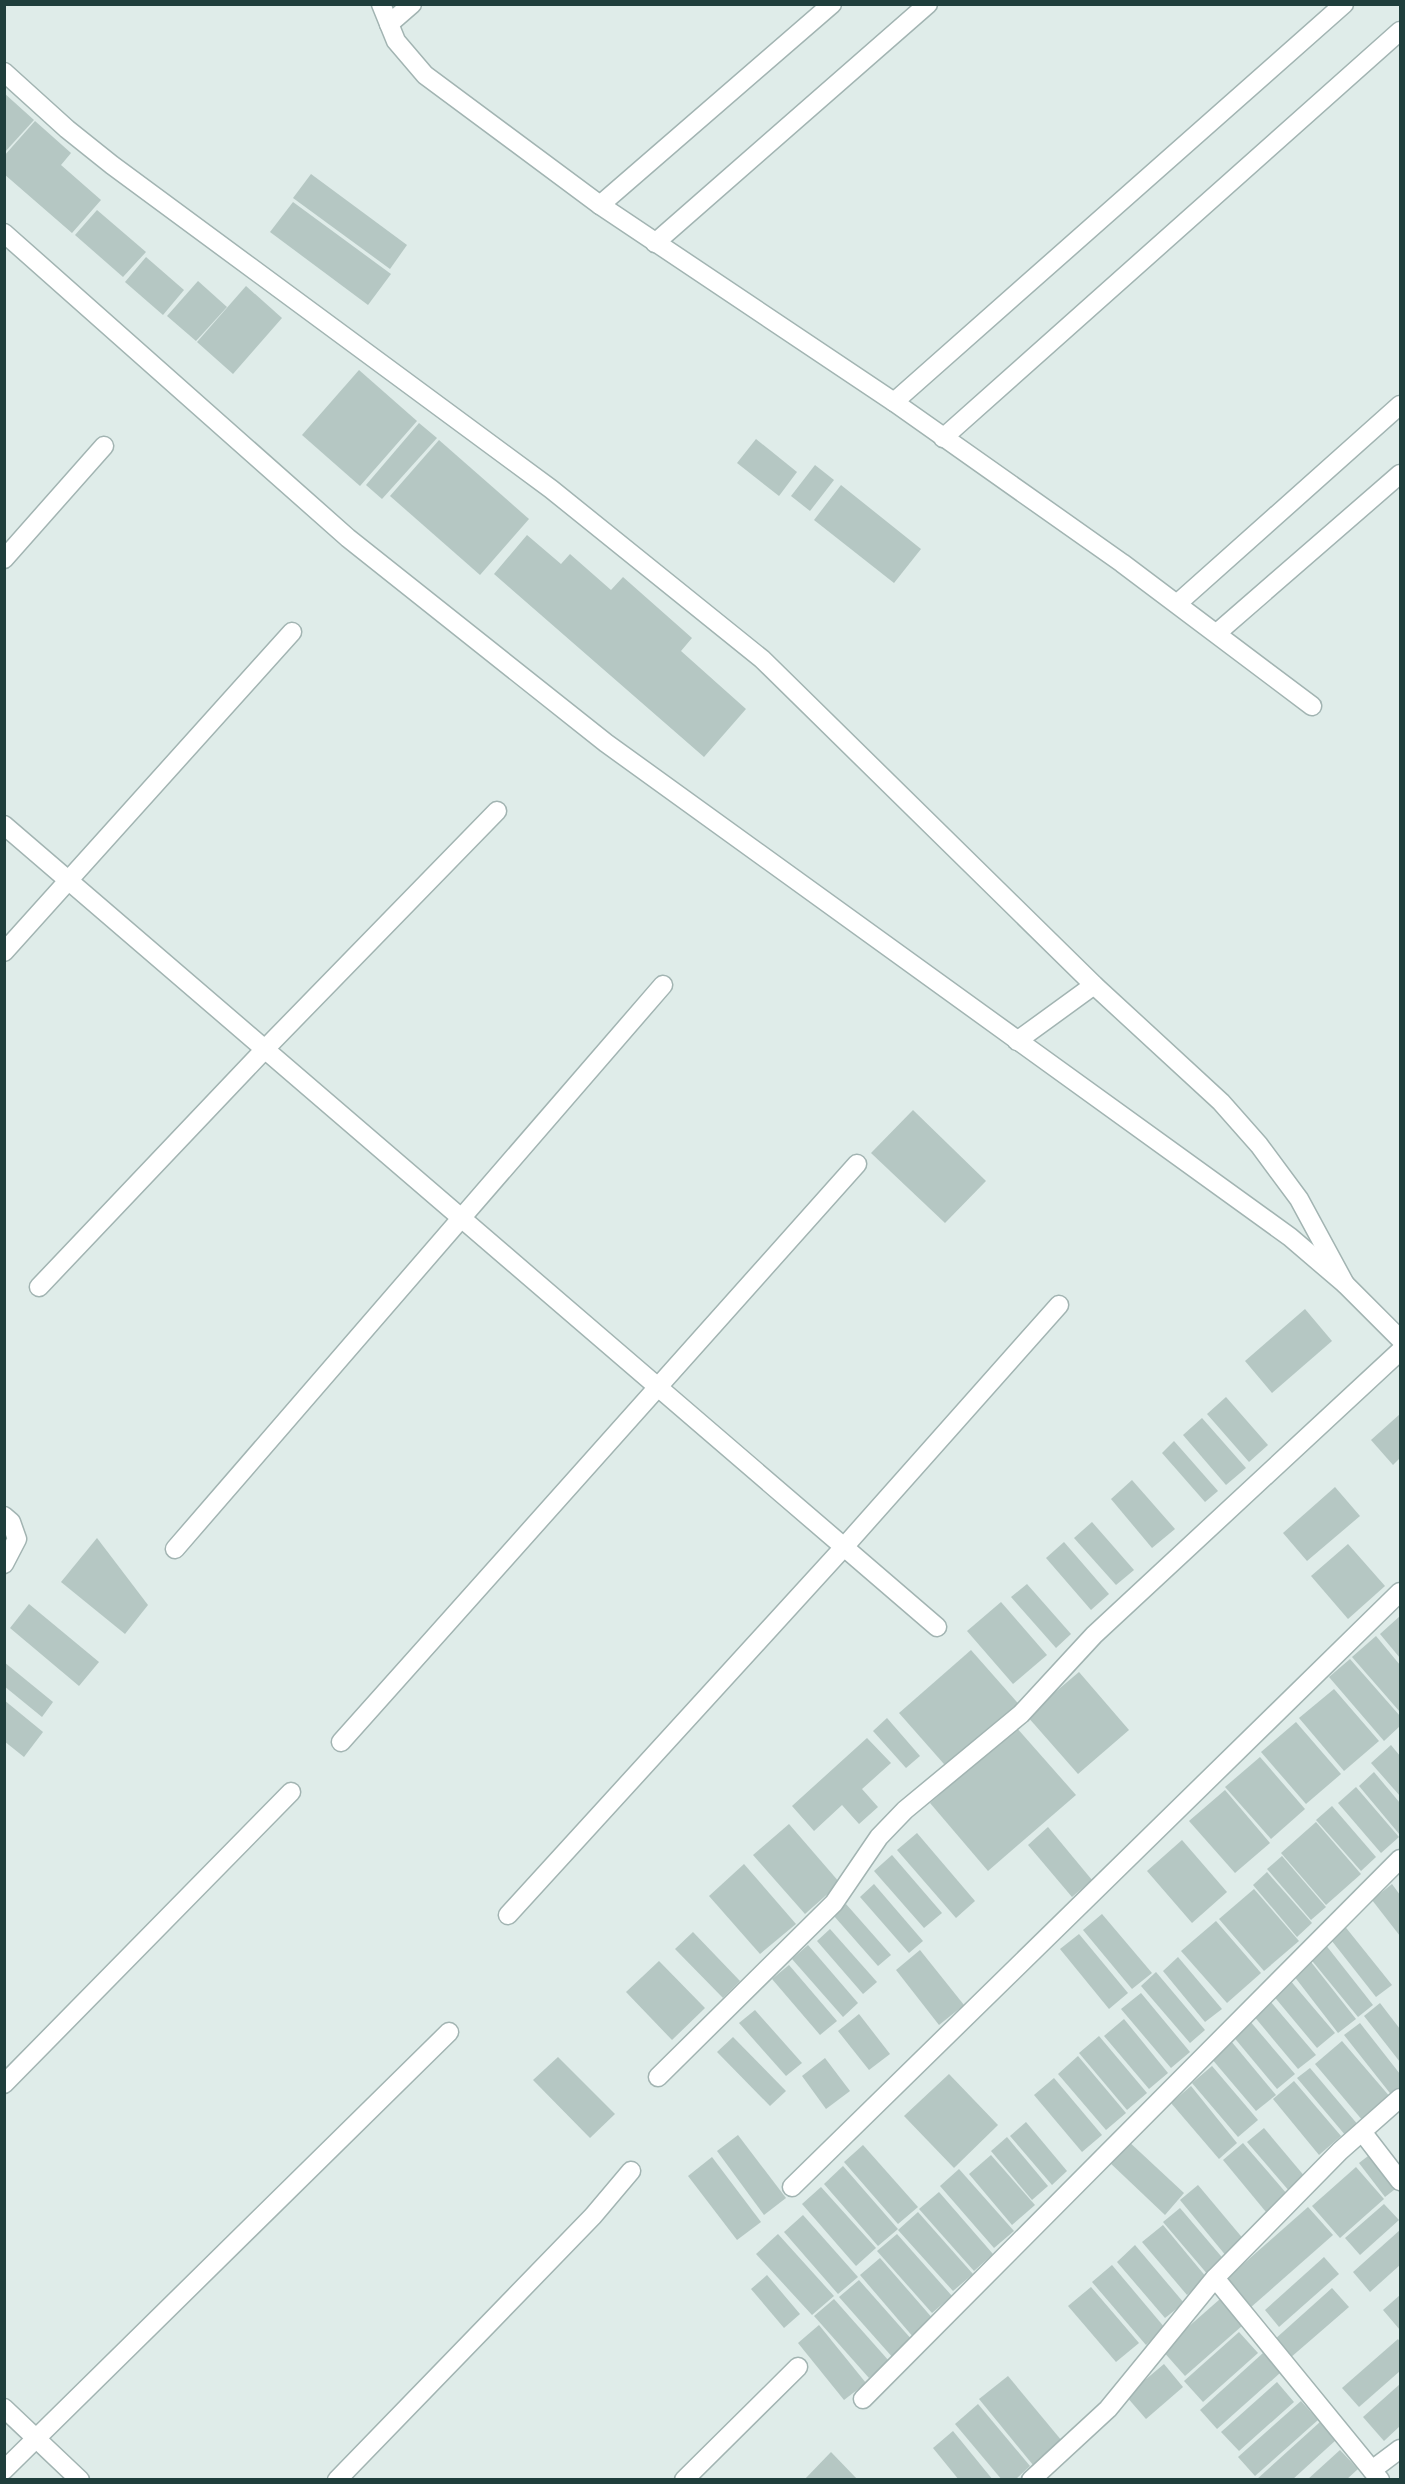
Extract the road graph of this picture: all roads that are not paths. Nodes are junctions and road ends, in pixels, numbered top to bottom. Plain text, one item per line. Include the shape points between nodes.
1 (381, 4) edge
2 (412, 4) edge
3 (832, 4) edge
4 (928, 4) edge
5 (1344, 4) edge
6 (389, 24) junction
7 (1401, 31) edge
8 (4, 72) edge
9 (600, 206) junction
10 (4, 233) edge
11 (655, 243) junction
12 (894, 402) junction
13 (1401, 405) edge
14 (943, 438) junction
15 (104, 446) dead end
16 (1401, 474) edge
17 (4, 559) edge
18 (1178, 603) junction
19 (292, 632) dead end
20 (1217, 633) junction
21 (1312, 706) dead end
22 (497, 811) dead end
23 (4, 825) edge
24 (69, 880) junction
25 (4, 952) edge
26 (663, 985) dead end
27 (1094, 985) junction
28 (1017, 1041) junction
29 (265, 1049) junction
30 (857, 1164) dead end
31 (461, 1218) junction
32 (1345, 1284) junction
33 (39, 1287) dead end
34 (1059, 1305) dead end
35 (1401, 1339) edge
36 (1401, 1351) edge
37 (658, 1388) junction
38 (4, 1516) edge
39 (844, 1548) junction
40 (175, 1549) dead end
41 (4, 1564) edge
42 (1401, 1592) edge
43 (937, 1627) dead end
44 (341, 1742) dead end
45 (291, 1792) dead end
46 (1401, 1859) edge
47 (508, 1915) dead end
48 (449, 2032) dead end
49 (658, 2077) dead end
50 (4, 2084) edge
51 (1401, 2098) edge
52 (1363, 2133) junction
53 (631, 2171) dead end
54 (1401, 2181) edge
55 (792, 2187) dead end
56 (1215, 2278) junction
57 (798, 2367) dead end
58 (863, 2399) dead end
59 (4, 2408) edge
60 (36, 2437) junction
61 (1401, 2448) edge
62 (4, 2470) edge
63 (1376, 2475) edge
64 (80, 2480) edge
65 (337, 2480) edge
66 (684, 2480) edge
67 (1031, 2480) edge

1 - 6 street
2 - 6 street
3 - 9 street
4 - 11 street
5 - 12 street
6 - 9 street via 396,41 425,75
7 - 14 street
8 - 27 street via 112,165 551,489 762,660
9 - 11 street
10 - 28 street via 348,538 606,743
11 - 12 street
12 - 14 street
13 - 18 street
14 - 18 street
15 - 17 street
16 - 20 street
18 - 20 street
19 - 24 street
20 - 21 street
22 - 29 street
23 - 24 street
24 - 25 street
24 - 29 street
26 - 31 street
27 - 28 street
27 - 32 street via 1221,1102 1259,1145 1299,1200
28 - 32 street via 1290,1237
29 - 31 street
29 - 33 street
30 - 37 street
31 - 37 street
31 - 40 street
32 - 35 street
34 - 39 street
36 - 49 street via 1094,1635 1021,1714 905,1810 879,1837 834,1903
37 - 39 street
37 - 44 street
38 - 41 street via 11,1522 17,1539
39 - 43 street
39 - 47 street
42 - 55 street
45 - 50 street
46 - 58 street
48 - 60 street
51 - 52 street
52 - 54 street
52 - 56 street via 1340,2151
53 - 65 street via 593,2216
56 - 63 street
56 - 67 street via 1108,2409
57 - 66 street
59 - 60 street
60 - 62 street
60 - 64 street
61 - 63 street

